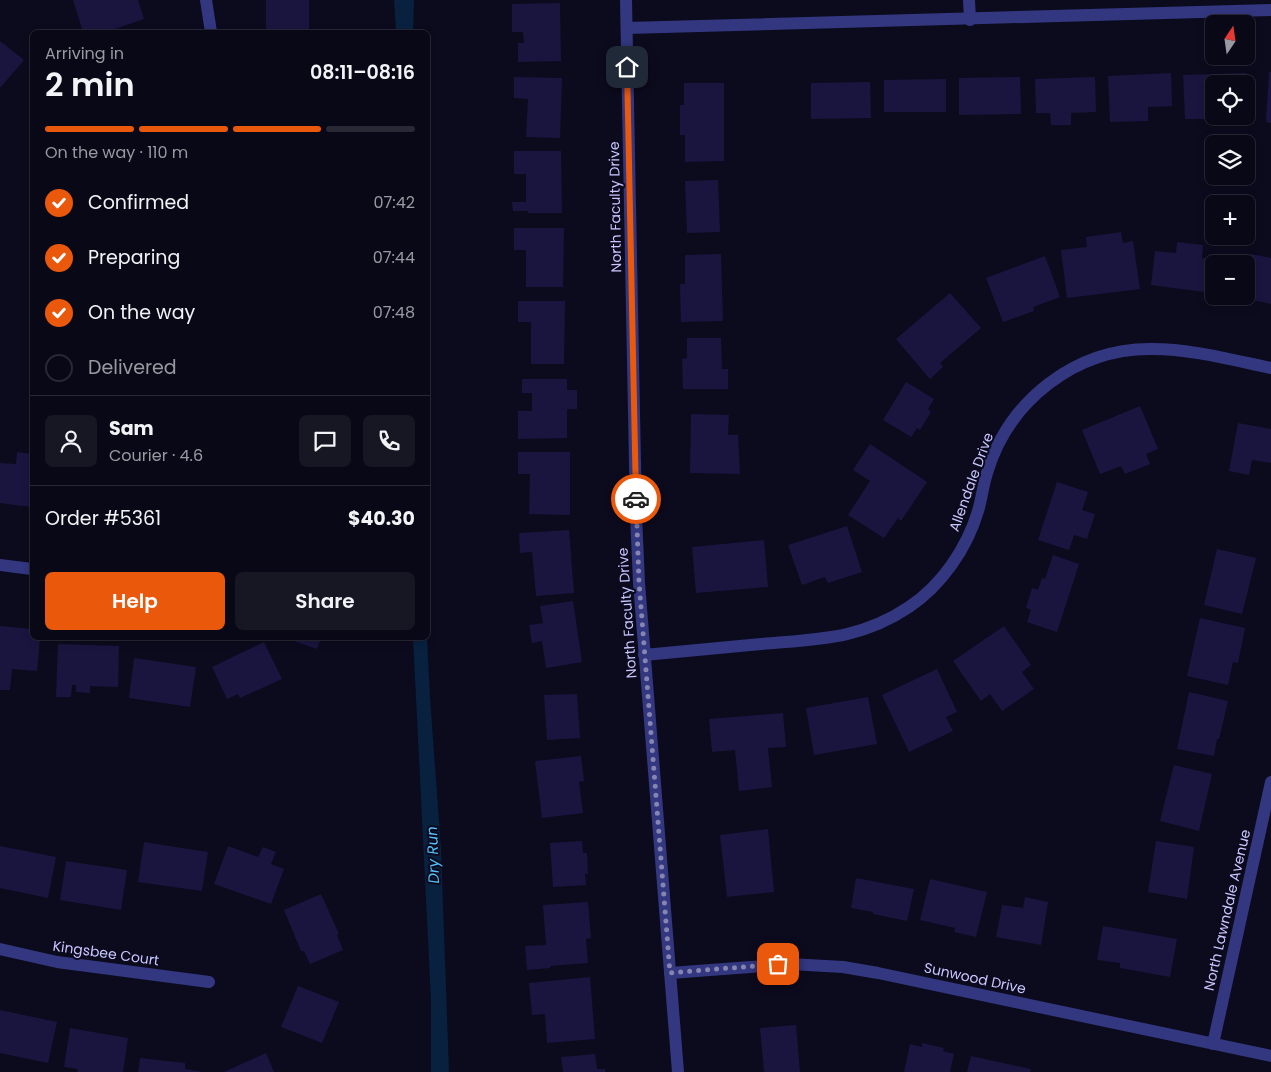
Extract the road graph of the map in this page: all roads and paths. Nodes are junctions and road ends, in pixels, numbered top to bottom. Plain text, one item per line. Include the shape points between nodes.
1 (206, 0) edge
2 (626, 0) edge
3 (970, 0) edge
4 (1271, 10) edge
5 (970, 20) junction
6 (627, 28) junction
7 (211, 30) edge
8 (1271, 368) edge
9 (0, 564) edge
10 (30, 569) edge
11 (644, 655) junction
12 (1271, 782) edge
13 (0, 949) edge
14 (670, 973) junction
15 (209, 982) dead end
16 (1213, 1044) junction
17 (1271, 1056) edge
18 (678, 1072) edge

1 - 7 street
2 - 6 street, North Faculty Drive
3 - 5 street
4 - 5 street
5 - 6 street
6 - 11 street, North Faculty Drive via 636,515
8 - 11 street, Allendale Drive via 1187,351 1151,349 1114,352 1080,364 1048,383 1030,399 1007,428 987,473 975,521 959,554 946,573 911,606 873,627 844,636
9 - 10 street
11 - 14 street, North Faculty Drive
12 - 16 street, North Lawndale Avenue
13 - 15 street, Kingsbee Court via 57,962
14 - 16 street, Sunwood Drive via 778,964 843,967
14 - 18 street, North Faculty Drive
16 - 17 street, Sunwood Drive

